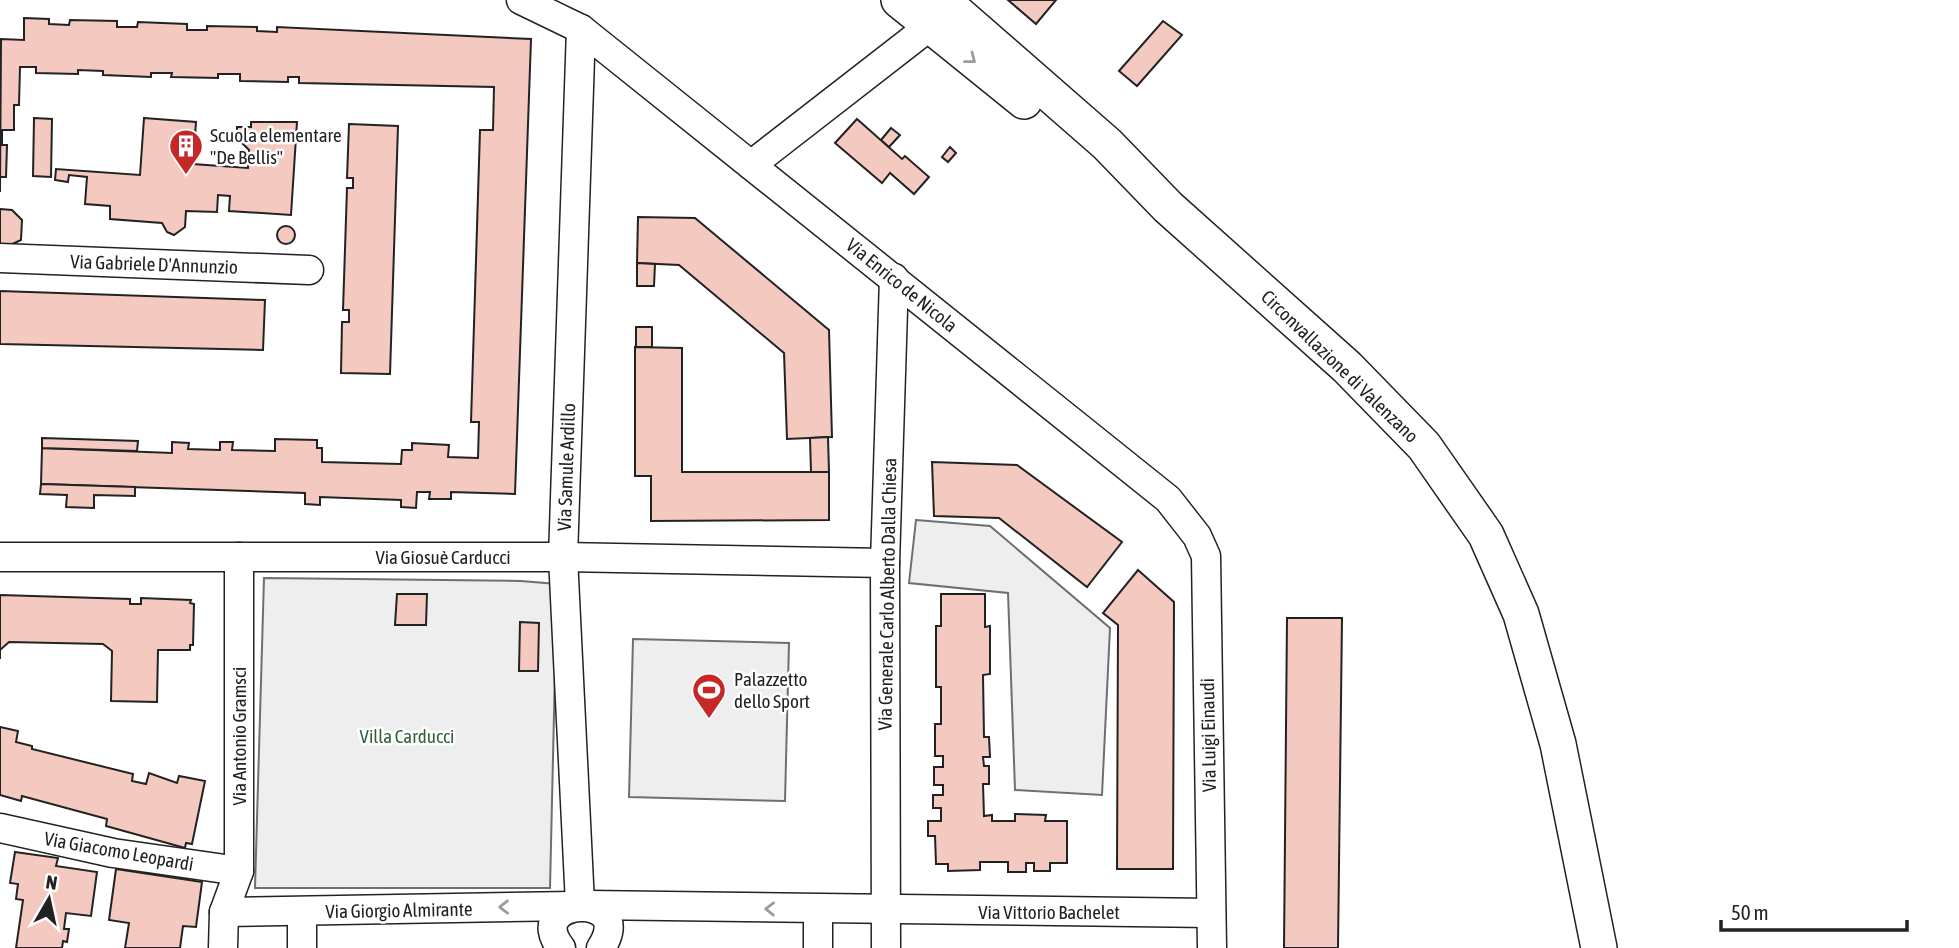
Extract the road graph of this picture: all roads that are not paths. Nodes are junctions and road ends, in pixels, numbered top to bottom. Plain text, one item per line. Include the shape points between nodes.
1 (521, 0) edge
2 (899, 0) edge
3 (948, 9) edge
4 (581, 29) junction
5 (751, 165) junction
6 (0, 258) edge
7 (309, 270) dead end
8 (894, 278) junction
9 (1206, 556) joint
10 (0, 557) edge
11 (239, 557) junction
12 (563, 557) junction
13 (885, 563) junction
14 (2, 837) edge
15 (239, 871) junction
16 (580, 905) junction
17 (818, 911) junction
18 (887, 911) junction
19 (224, 912) junction
20 (302, 912) junction
21 (1211, 913) junction
22 (223, 948) edge
23 (302, 948) edge
24 (561, 948) edge
25 (601, 948) edge
26 (818, 948) edge
27 (886, 948) edge
28 (1212, 948) edge
29 (1600, 948) edge

1 - 4 street, Via Enrico de Nicola
2 - 3 main road, Circonvallazione di Valenzano
3 - 5 street
3 - 29 main road, Circonvallazione di Valenzano via 1107,144 1168,207 1347,367 1424,446 1486,535 1521,614 1558,744
4 - 5 street, Via Enrico de Nicola
4 - 12 street, Via Samule Ardillo
5 - 8 street, Via Enrico de Nicola
6 - 7 street, Via Gabriele D'Annunzio
8 - 9 street, Via Enrico de Nicola via 1168,499 1197,536
8 - 13 street, Via Generale Carlo Alberto Dalla Chiesa
9 - 21 street, Via Luigi Einaudi
10 - 11 street, Via Giosuè Carducci
11 - 12 street, Via Giosuè Carducci
11 - 15 street, Via Antonio Gramsci
12 - 13 street, Via Giosuè Carducci
12 - 16 street, Via Samule Ardillo
13 - 18 street, Via Generale Carlo Alberto Dalla Chiesa
14 - 15 street, Via Giacomo Leopardi
15 - 19 street, Via Antonio Gramsci
17 -> 16 street, Via Giorgio Almirante
16 -> 20 street, Via Giorgio Almirante
16 - 24 street via 563,911 554,926
16 - 25 street via 602,915 606,923
17 - 18 street, Via Giorgio Almirante
17 - 26 street
18 - 21 street, Via Vittorio Bachelet
18 - 27 street, Via Generale Carlo Alberto Dalla Chiesa
19 - 20 street, Via Giorgio Almirante
19 - 22 street, Via Antonio Gramsci
20 - 23 street
21 - 28 street, Via Luigi Einaudi

